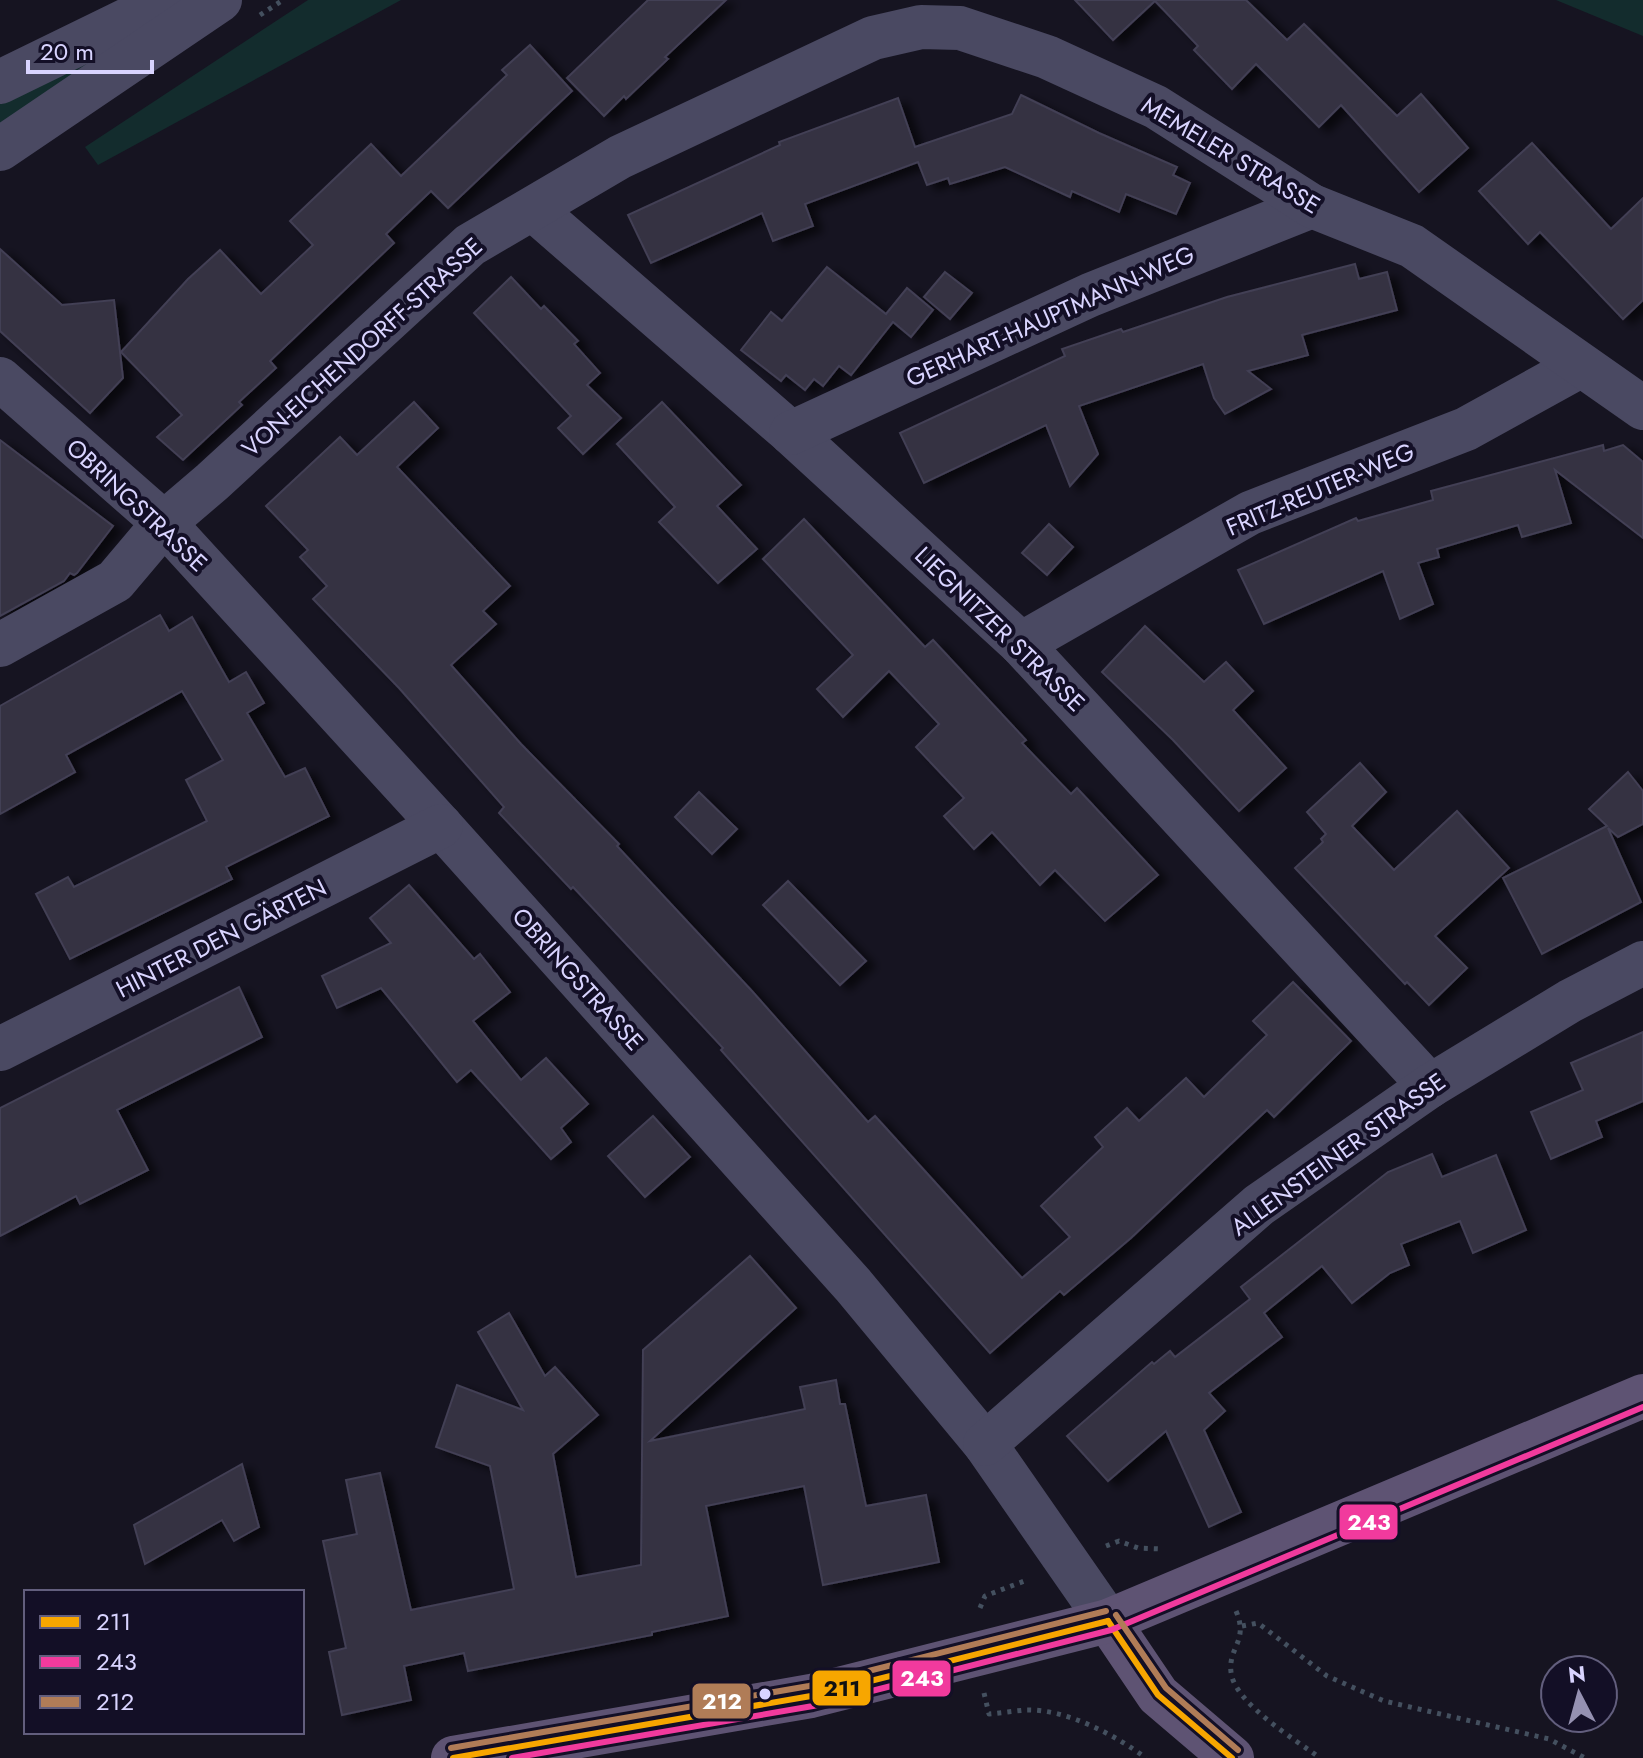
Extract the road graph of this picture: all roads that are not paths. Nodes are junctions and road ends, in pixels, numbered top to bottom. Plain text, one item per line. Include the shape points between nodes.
1 (168, 0) edge
2 (220, 0) edge
3 (873, 38) joint
4 (0, 82) edge
5 (0, 149) edge
6 (1312, 206) junction
7 (534, 210) junction
8 (1580, 366) junction
9 (0, 379) edge
10 (1643, 408) edge
11 (791, 433) junction
12 (164, 523) junction
13 (1021, 644) junction
14 (0, 645) edge
15 (441, 826) junction
16 (1643, 963) edge
17 (0, 1049) edge
18 (1430, 1086) junction
19 (1643, 1396) edge
20 (985, 1444) junction
21 (1108, 1621) junction
22 (453, 1758) edge
23 (1232, 1758) edge

1 - 4 street
2 - 5 street
3 - 6 street, MEMELER STRASSE via 921,27 960,28 1047,57 1156,107
3 - 7 street, VON-EICHENDORFF-STRASSE via 620,157
6 - 8 street, MEMELER STRASSE via 1412,246
6 - 11 street, GERHART-HAUPTMANN-WEG via 1090,295
7 - 11 street, LIEGNITZER STRASSE
7 - 12 street, VON-EICHENDORFF-STRASSE via 470,245
8 - 10 street, MEMELER STRASSE
8 - 13 street, FRITZ-REUTER-WEG via 1466,429 1250,513
9 - 12 street, OBRINGSTRASSE
11 - 13 street, LIEGNITZER STRASSE
12 - 14 street, VON-EICHENDORFF-STRASSE via 115,581
12 - 15 street, OBRINGSTRASSE
13 - 18 street, LIEGNITZER STRASSE
15 - 17 street, HINTER DEN GÄRTEN
15 - 20 street, OBRINGSTRASSE via 853,1285
16 - 18 street, ALLENSTEINER STRASSE
18 - 20 street, ALLENSTEINER STRASSE via 1259,1205
19 - 21 main road
20 - 21 street, OBRINGSTRASSE
21 - 22 main road via 811,1696
21 - 23 main road via 1158,1695

